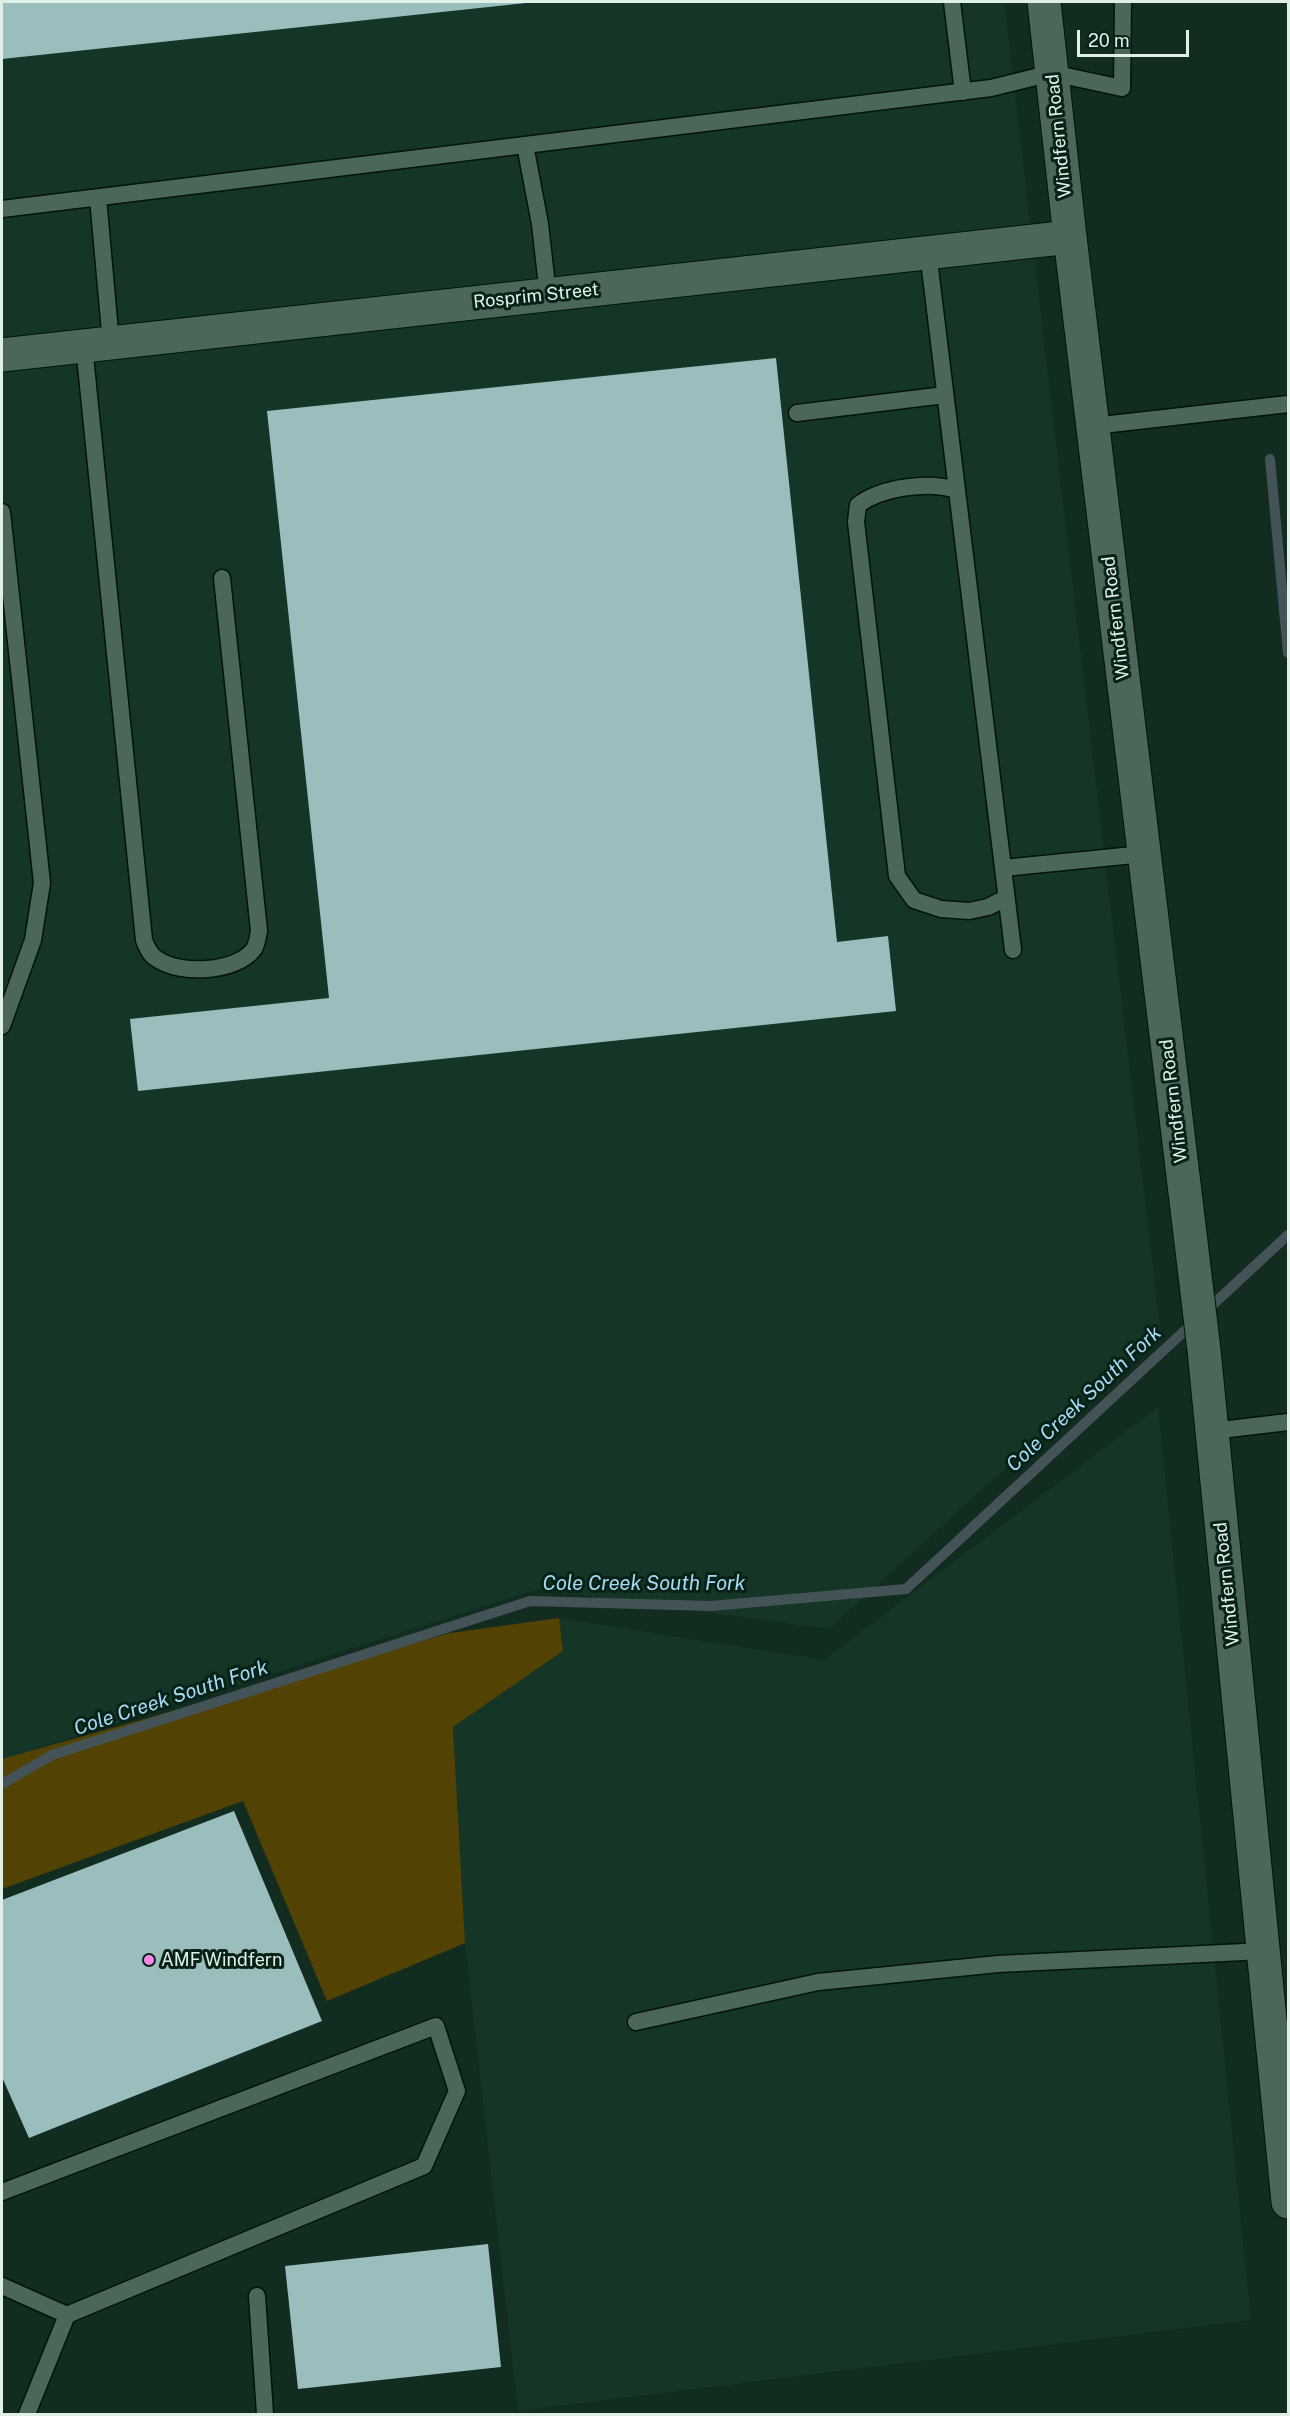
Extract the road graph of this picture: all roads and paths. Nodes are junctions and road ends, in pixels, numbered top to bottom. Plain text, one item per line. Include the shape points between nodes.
1 (952, 2) edge
2 (1044, 2) edge
3 (1123, 2) edge
4 (1052, 73) junction
5 (963, 92) junction
6 (525, 145) junction
7 (98, 198) junction
8 (2, 208) edge
9 (1070, 237) junction
10 (928, 252) junction
11 (548, 295) junction
12 (97, 345) junction
13 (2, 355) edge
14 (945, 395) junction
15 (1288, 404) edge
16 (797, 413) dead end
17 (1093, 426) junction
18 (957, 490) junction
19 (2, 512) edge
20 (222, 578) dead end
21 (1144, 855) junction
22 (1003, 868) junction
23 (1006, 898) junction
24 (1013, 950) dead end
25 (2, 1026) edge
26 (1288, 1422) edge
27 (1212, 1431) junction
28 (1264, 1952) junction
29 (636, 2022) dead end
30 (2, 2192) edge
31 (1288, 2202) edge
32 (2, 2286) edge
33 (257, 2296) dead end
34 (67, 2315) junction
35 (27, 2415) edge
36 (265, 2415) edge

1 - 5 lane
2 - 4 street, Windfern Road
3 - 4 lane via 1122,88
4 - 5 lane
4 - 9 street, Windfern Road
5 - 6 lane
6 - 7 lane
6 - 11 lane
7 - 8 lane
7 - 12 lane
9 - 10 street, Rosprim Street
9 - 17 street, Windfern Road
10 - 11 street, Rosprim Street
10 - 14 lane
11 - 12 street, Rosprim Street
12 - 13 street, Rosprim Street
12 - 20 lane via 144,940 155,958 189,968 221,968 239,961 255,948 259,931
14 - 16 lane
14 - 18 lane
15 - 17 lane
17 - 21 street, Windfern Road
18 - 22 lane
18 - 23 lane via 928,485 880,494 858,505 856,522 897,876 914,900 941,909 969,912
19 - 25 lane via 42,883 33,940
21 - 22 lane
21 - 27 street, Windfern Road
22 - 23 lane
23 - 24 lane
26 - 27 lane
27 - 28 street, Windfern Road
28 - 29 lane via 999,1964 818,1982
28 - 31 street, Windfern Road
30 - 34 lane via 436,2026 457,2091 424,2166
32 - 34 lane
33 - 36 lane
34 - 35 lane

